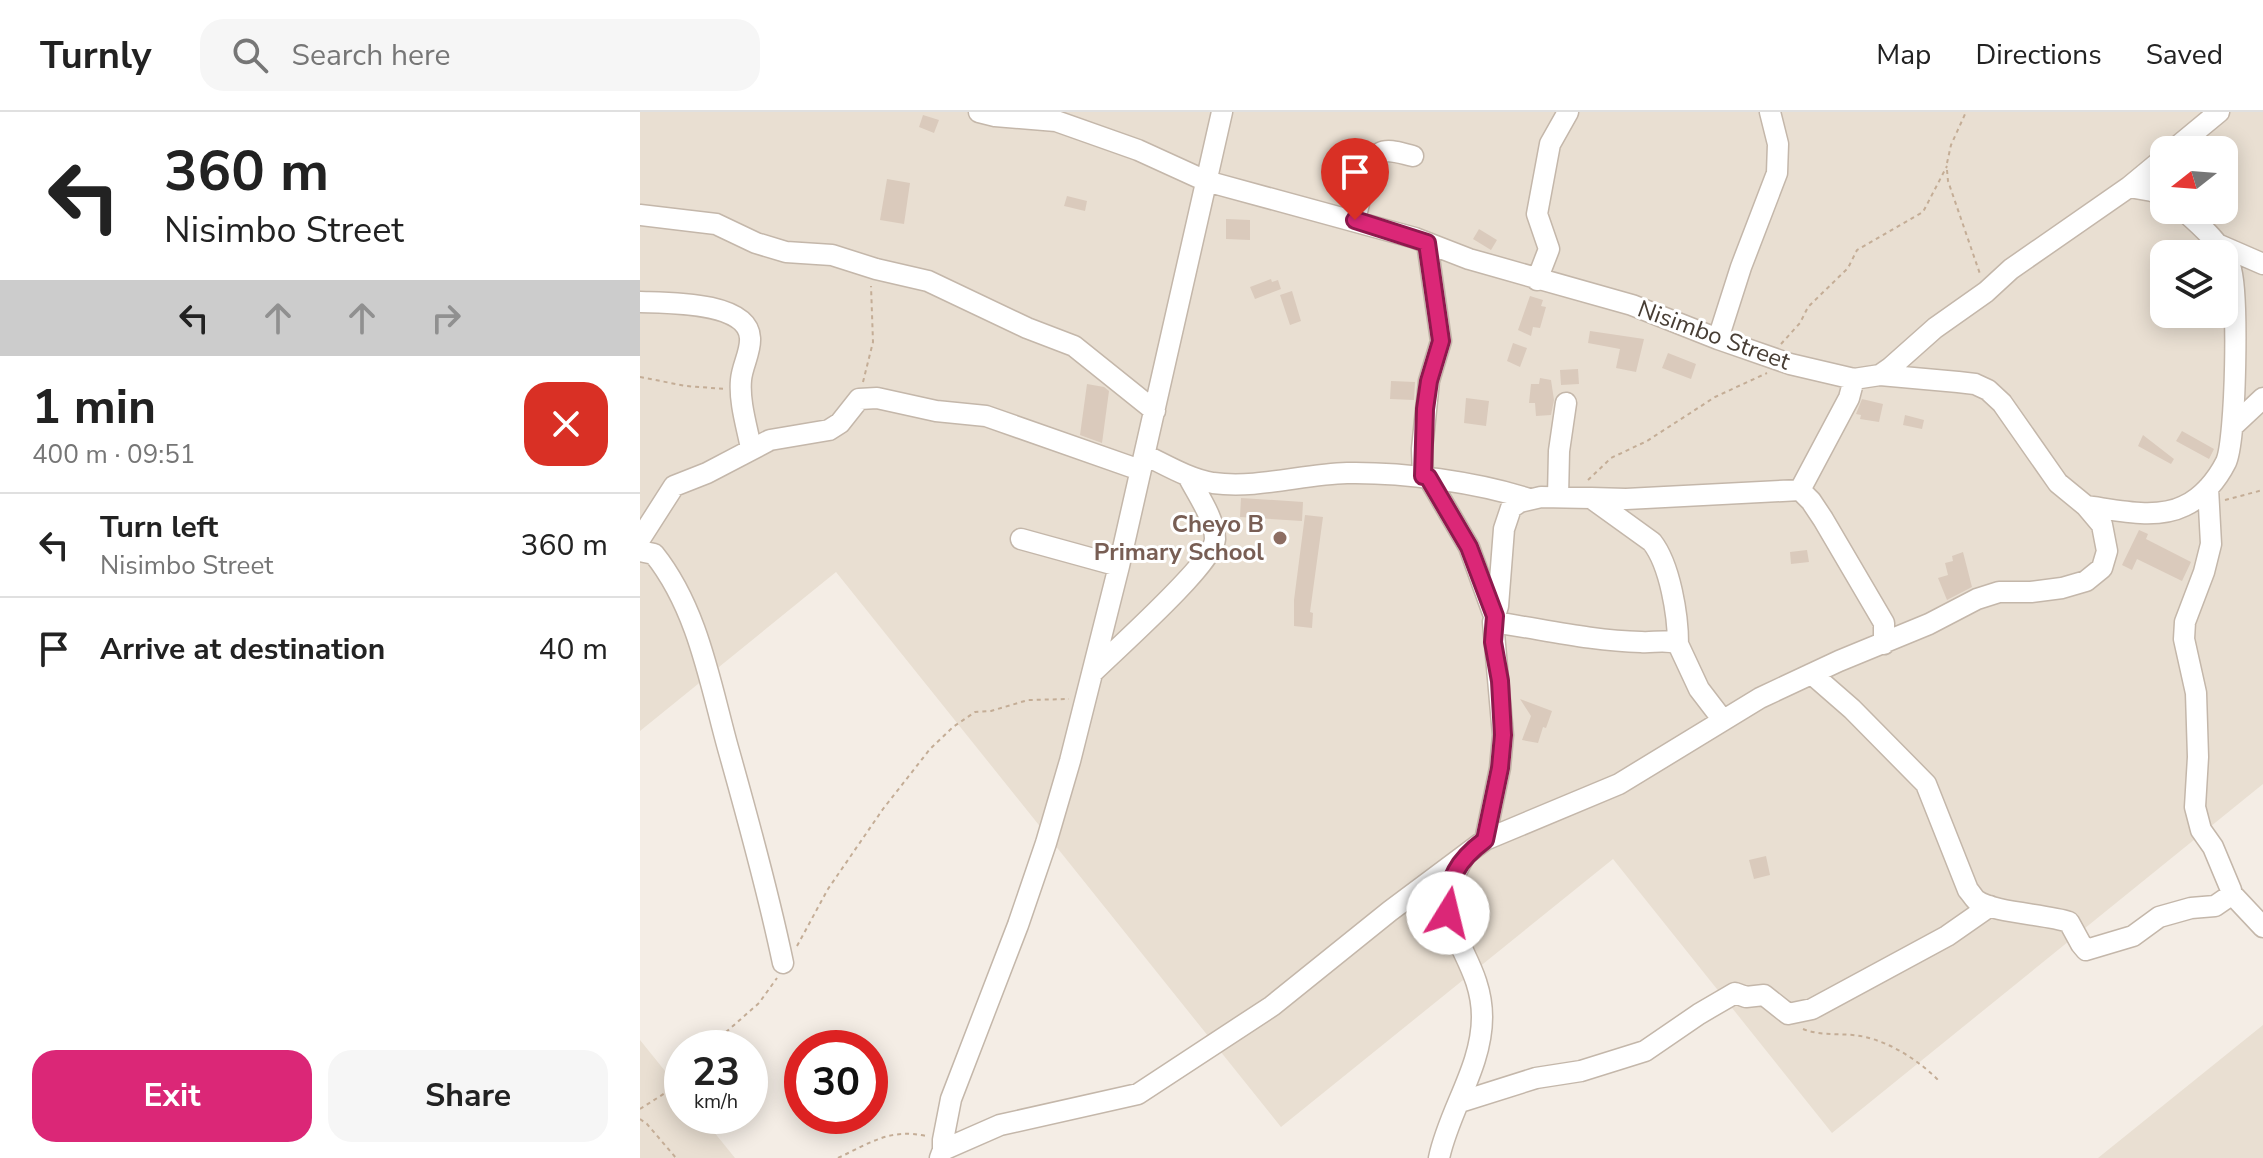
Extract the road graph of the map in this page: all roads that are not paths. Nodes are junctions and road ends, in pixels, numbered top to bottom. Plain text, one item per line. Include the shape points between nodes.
1 (979, 112) edge
2 (1222, 112) edge
3 (1568, 112) edge
4 (1770, 112) edge
5 (1057, 116) edge
6 (2208, 116) edge
7 (2187, 136) edge
8 (1413, 156) dead end
9 (2150, 170) edge
10 (1206, 181) junction
11 (2129, 187) junction
12 (2150, 192) edge
13 (640, 215) edge
14 (1355, 220) junction
15 (2197, 224) edge
16 (2213, 240) edge
17 (1427, 243) junction
18 (2238, 253) edge
19 (2263, 264) edge
20 (1537, 280) junction
21 (640, 302) edge
22 (2236, 328) edge
23 (1718, 339) junction
24 (1880, 375) junction
25 (1854, 379) junction
26 (2263, 398) edge
27 (1566, 403) dead end
28 (1155, 411) junction
29 (2232, 427) junction
30 (751, 448) junction
31 (1142, 462) junction
32 (1188, 476) junction
33 (1425, 477) junction
34 (1800, 490) junction
35 (1574, 497) junction
36 (2209, 497) junction
37 (1529, 499) junction
38 (2086, 506) junction
39 (640, 539) edge
40 (1021, 539) dead end
41 (640, 551) edge
42 (1119, 566) junction
43 (1494, 619) junction
44 (1678, 644) junction
45 (1884, 644) junction
46 (1092, 673) junction
47 (1813, 675) junction
48 (1722, 719) junction
49 (1485, 840) junction
50 (1465, 855) junction
51 (2231, 893) junction
52 (1990, 906) junction
53 (2263, 927) edge
54 (783, 963) road end
55 (1460, 1102) junction
56 (942, 1149) edge
57 (1439, 1158) edge

1 - 5 street, Nisimbo Street
2 - 10 street
3 - 20 street via 1550,144 1537,214 1549,249
4 - 23 street via 1778,144 1777,173
5 - 10 street, Nisimbo Street
6 - 7 street
8 - 14 street via 1389,151 1376,157
9 - 11 street
10 - 14 street, Nisimbo Street
10 - 28 street
11 - 12 street
11 - 24 street via 2011,269
13 - 28 street via 716,224 786,252 832,255 928,281 1074,346
14 - 17 street, Nisimbo Street
15 - 16 street
17 - 20 street, Nisimbo Street
17 - 33 street via 1441,341 1425,409
18 - 19 street
20 - 23 street, Nisimbo Street via 1632,305
21 - 30 street via 717,309 748,329 741,378
22 - 29 street
23 - 25 street, Nisimbo Street
24 - 25 street, Nisimbo Street
24 - 38 street, Nisimbo Street via 1975,384 1988,390 2058,483
25 - 34 street
26 - 29 street
27 - 35 street via 1559,451
28 - 31 street
29 - 36 street via 2226,461
30 - 31 street via 829,430 859,399 877,398 986,416
30 - 39 street via 674,486
31 - 32 street
31 - 42 street
32 - 33 street via 1235,484 1349,473
32 - 46 street via 1215,534 1210,554
33 - 37 street
33 - 43 street via 1469,547
34 - 35 street
34 - 45 street via 1884,623
35 - 37 street
35 - 44 street via 1646,537 1660,552
36 - 38 street via 2173,510
36 - 51 street via 2211,544 2184,639 2196,693 2195,807
37 - 43 street via 1507,516
38 - 45 street via 2102,525 2107,551 2102,568 2086,581 1991,594
40 - 42 street
41 - 54 street via 654,554 670,577 704,657
42 - 46 street
43 - 44 street via 1585,638
43 - 49 street via 1503,735
44 - 48 street via 1699,689
45 - 47 street
46 - 56 street via 1046,843 951,1099
47 - 48 street
47 - 52 street via 1926,784 1968,890
48 - 49 street via 1619,784
49 - 50 street
50 - 55 street via 1452,877 1448,913 1474,976 1482,1012 1479,1043
50 - 56 street via 1272,1006 1138,1094 1000,1125
51 - 52 street via 2215,906 2159,917 2133,936 2090,950 2083,948 2069,922
51 - 53 street
52 - 55 street via 1947,936 1812,1009 1788,1014 1764,995 1735,993 1645,1051
55 - 57 street

